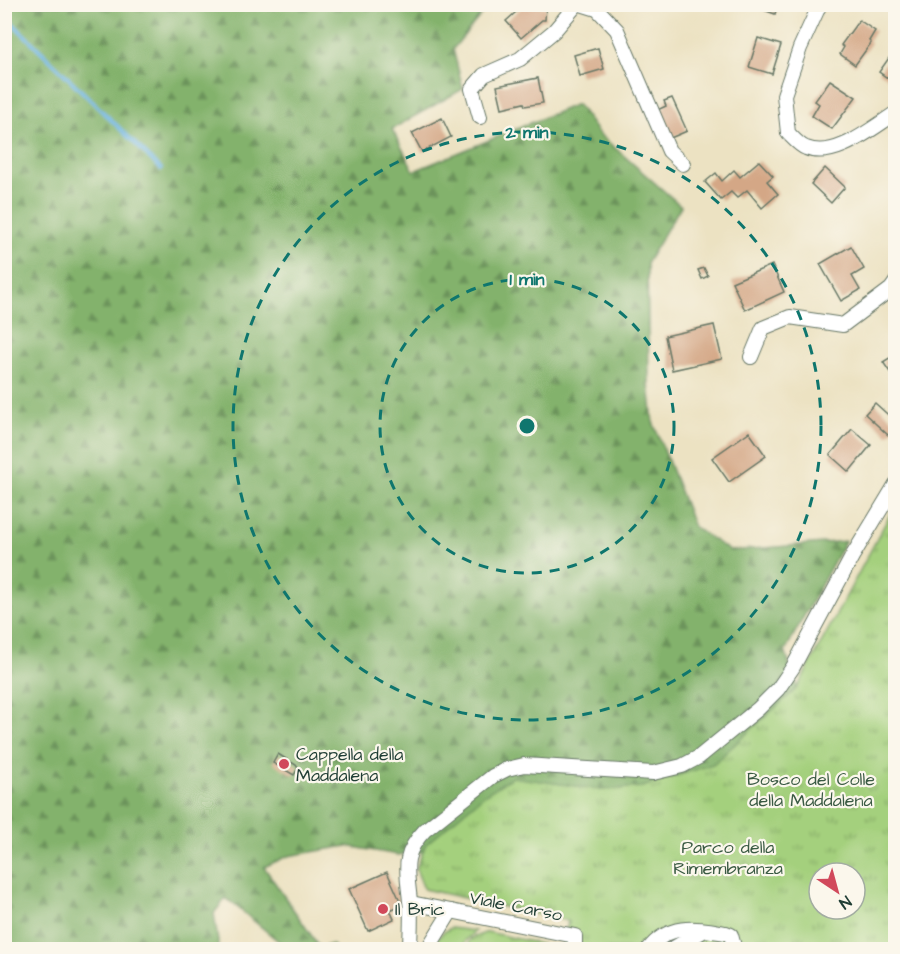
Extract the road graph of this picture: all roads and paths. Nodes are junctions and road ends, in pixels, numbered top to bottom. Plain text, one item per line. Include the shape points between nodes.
1 (579, 4) edge
2 (820, 4) edge
3 (896, 113) edge
4 (480, 117) dead end
5 (683, 164) dead end
6 (896, 282) edge
7 (751, 357) dead end
8 (896, 484) edge
9 (411, 903) junction
10 (451, 911) junction
11 (705, 930) junction
12 (575, 943) edge
13 (410, 950) edge
14 (427, 950) edge
15 (648, 950) edge
16 (670, 950) edge
17 (735, 950) edge

1 - 4 street via 554,31 520,58 484,75 472,89
1 - 5 street via 597,9 617,30 669,151
2 - 3 street via 784,95 788,133 806,148 829,152
6 - 7 street via 843,325 790,317 763,328
8 - 9 street via 793,667 758,709 699,757 667,771 524,765 493,776 417,838 406,867
9 - 10 street, Viale Carso
9 - 13 street
10 - 12 street, Viale Carso
10 - 14 street, Viale Carso
11 - 15 street via 678,930 657,940
11 - 16 street
11 - 17 street via 731,935

